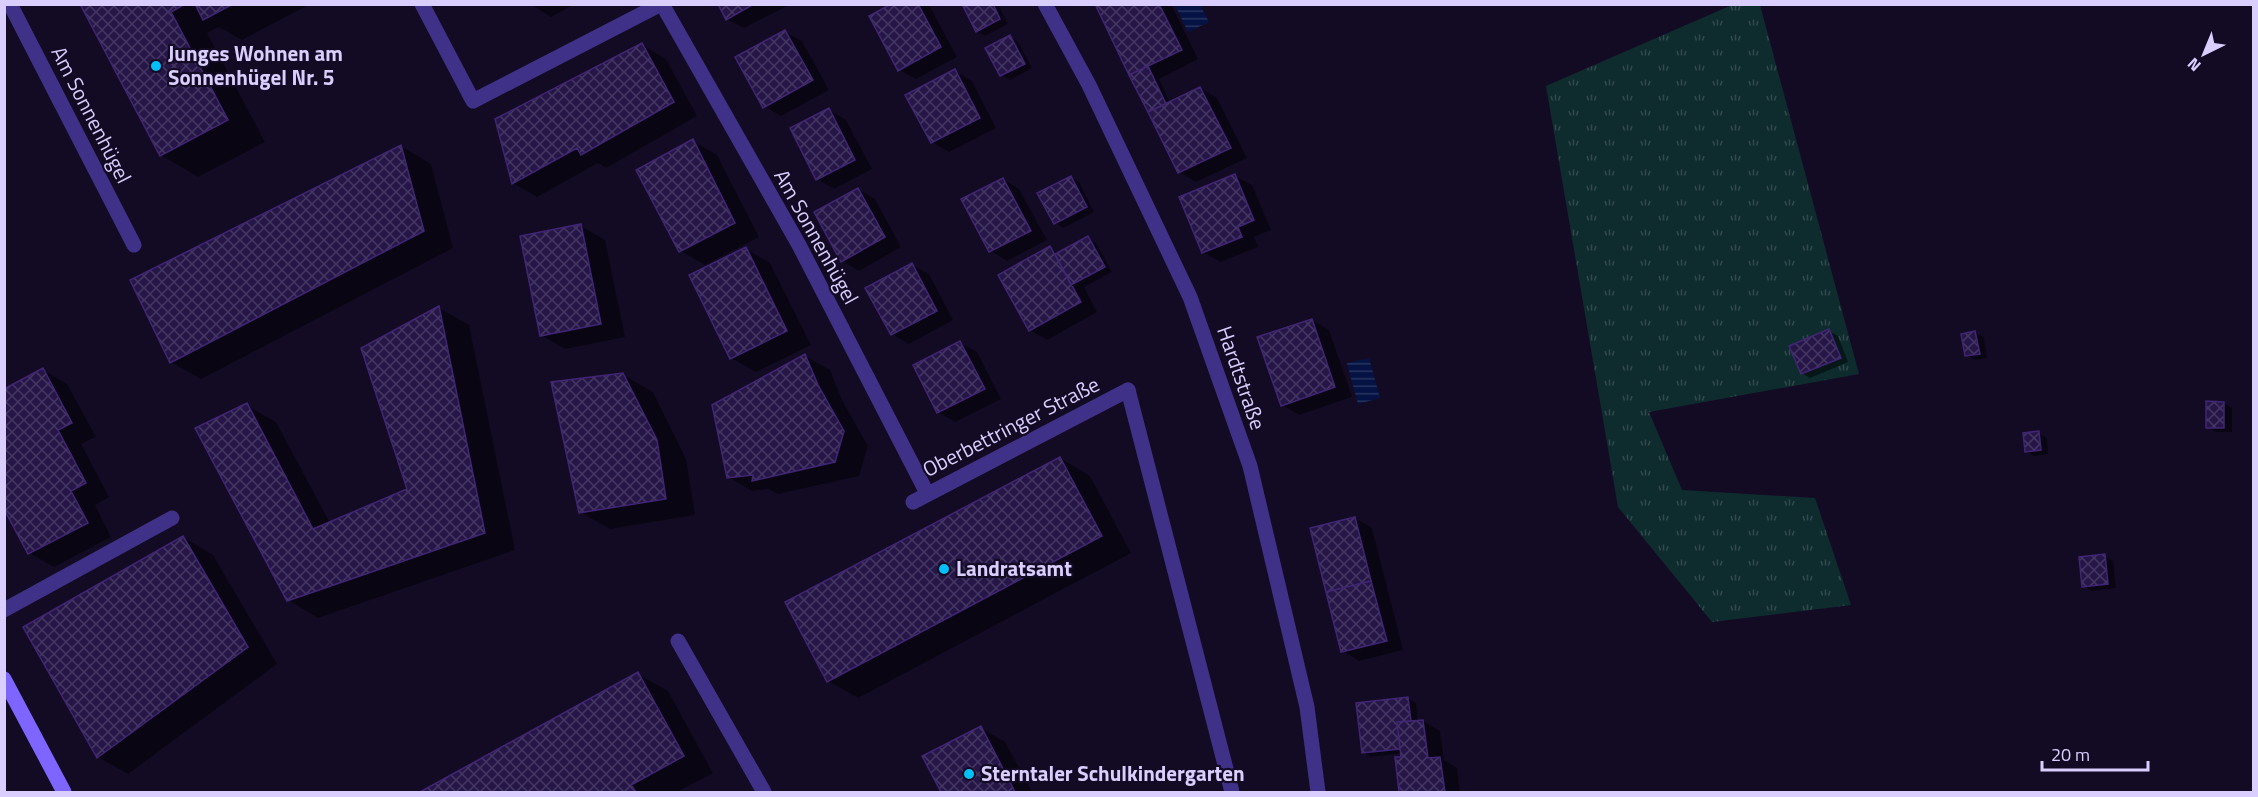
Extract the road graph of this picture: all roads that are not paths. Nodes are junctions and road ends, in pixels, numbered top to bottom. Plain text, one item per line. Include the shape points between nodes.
1 (10, 4) edge
2 (422, 4) edge
3 (661, 4) edge
4 (1046, 4) edge
5 (134, 245) dead end
6 (927, 493) junction
7 (913, 502) dead end
8 (172, 518) dead end
9 (4, 610) edge
10 (678, 641) dead end
11 (4, 679) edge
12 (64, 792) edge
13 (764, 792) edge
14 (1232, 792) edge
15 (1318, 792) edge

1 - 5 street, Am Sonnenhügel
2 - 3 street, Am Sonnenhügel via 473,101
3 - 6 street, Am Sonnenhügel via 799,245
4 - 15 street, Hardtstraße via 1190,297 1250,466 1307,708
6 - 7 street, Oberbettringer Straße
6 - 14 street, Oberbettringer Straße via 1128,390
8 - 9 street
10 - 13 street
11 - 12 street

